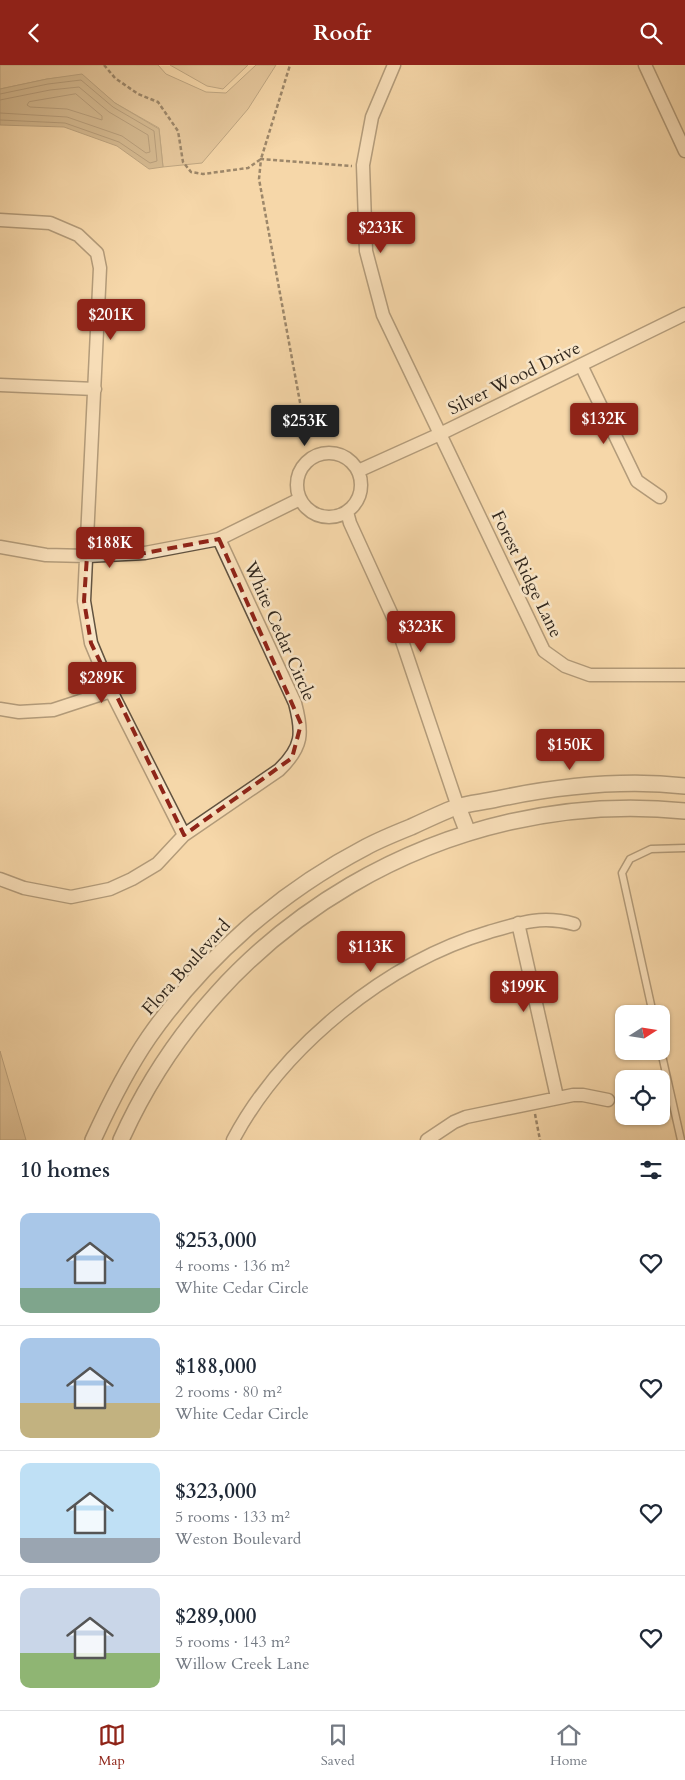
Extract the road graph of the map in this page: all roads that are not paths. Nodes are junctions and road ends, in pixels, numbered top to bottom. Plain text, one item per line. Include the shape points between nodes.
1 (394, 65) edge
2 (645, 65) edge
3 (685, 151) edge
4 (0, 220) edge
5 (685, 314) edge
6 (581, 365) junction
7 (0, 385) edge
8 (95, 389) junction
9 (440, 433) junction
10 (358, 471) junction
11 (660, 497) dead end
12 (300, 499) junction
13 (347, 512) junction
14 (219, 539) junction
15 (0, 547) edge
16 (87, 556) junction
17 (685, 675) edge
18 (111, 691) junction
19 (0, 709) edge
20 (685, 786) edge
21 (458, 807) junction
22 (685, 811) edge
23 (468, 833) junction
24 (184, 835) junction
25 (685, 848) edge
26 (0, 879) edge
27 (518, 923) junction
28 (574, 924) dead end
29 (651, 1005) edge
30 (663, 1060) edge
31 (557, 1097) junction
32 (608, 1100) dead end
33 (93, 1140) edge
34 (121, 1140) edge
35 (233, 1140) edge
36 (427, 1140) edge
37 (681, 1140) edge

1 - 9 street, Forest Ridge Lane via 372,117 363,165 366,251 381,306
2 - 3 street
4 - 8 street via 50,223 78,235 97,253 100,269
5 - 6 street, Silver Wood Drive
6 - 9 street, Silver Wood Drive
6 - 11 street via 637,481
7 - 8 street
8 - 16 street
9 - 10 street, Silver Wood Drive
9 - 17 street, Forest Ridge Lane via 544,651 565,666 590,675
10 - 12 street via 349,459 334,453 316,455 304,464 299,474
10 - 13 street via 361,483 358,498
12 - 13 street via 310,511 320,516 331,517
12 - 14 street
13 - 21 street via 397,626
14 - 16 street via 145,553
14 - 24 street, White Cedar Circle via 295,703 301,724 300,740 292,758 279,770
15 - 16 street via 46,555
16 - 18 street via 84,601 91,643
18 - 19 street via 53,710 19,712
18 - 24 street
20 - 21 street, Flora Boulevard via 613,783 565,787
21 - 23 street
21 - 33 street, Flora Boulevard via 367,846 337,863 303,884 219,953 148,1038
22 - 23 street via 640,808 575,811
23 - 34 street via 402,858 348,885 263,947 216,994 173,1048 139,1103
24 - 26 street, White Cedar Circle via 157,864 110,889 71,897 24,888
25 - 29 lane via 651,849 630,859 622,873
27 - 28 street via 549,919
27 - 31 street
27 - 35 street via 432,954 351,1004 302,1047 252,1109
30 - 37 lane
31 - 32 street via 583,1095
31 - 36 street via 466,1117

